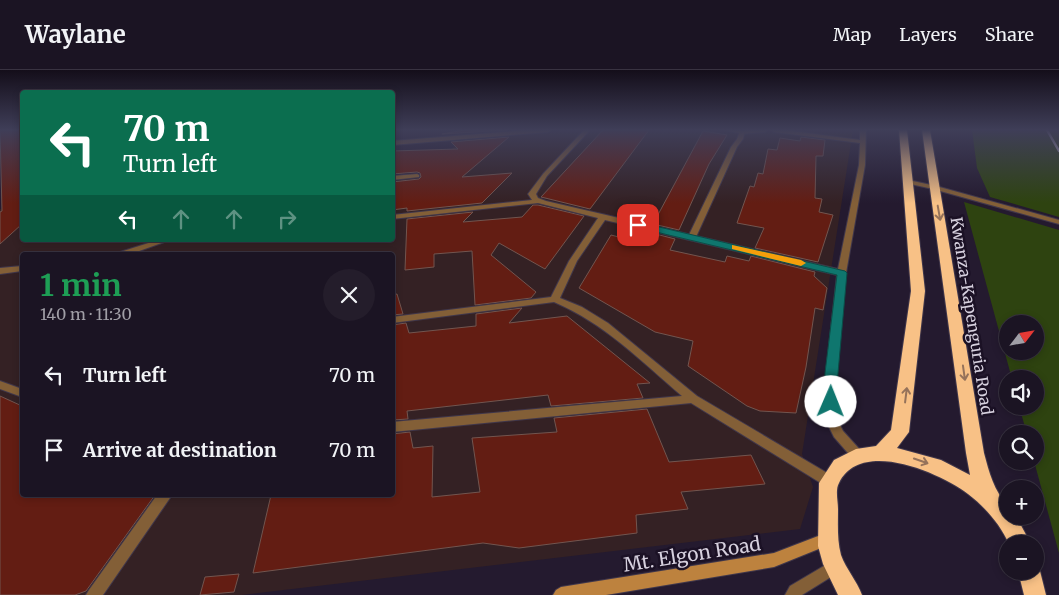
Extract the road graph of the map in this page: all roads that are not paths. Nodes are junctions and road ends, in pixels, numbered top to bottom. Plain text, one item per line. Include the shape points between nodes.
1 (564, 154) edge
2 (731, 154) edge
3 (862, 154) edge
4 (905, 154) edge
5 (929, 154) edge
6 (417, 176) dead end
7 (395, 178) edge
8 (908, 182) junction
9 (934, 187) junction
10 (539, 201) junction
11 (603, 216) junction
12 (395, 217) edge
13 (1059, 222) edge
14 (692, 237) junction
15 (160, 242) edge
16 (129, 252) edge
17 (20, 269) edge
18 (0, 271) edge
19 (842, 273) junction
20 (555, 298) junction
21 (395, 320) edge
22 (0, 385) edge
23 (20, 392) edge
24 (693, 399) junction
25 (395, 428) edge
26 (881, 453) junction
27 (858, 456) junction
28 (829, 481) junction
29 (164, 497) edge
30 (994, 505) junction
31 (1016, 535) edge
32 (826, 538) junction
33 (834, 567) junction
34 (1031, 580) edge
35 (94, 595) edge
36 (561, 595) edge
37 (793, 595) edge
38 (851, 595) edge
39 (1035, 595) edge

1 - 10 street via 532,194
2 - 14 lane
3 - 19 street
4 - 8 highway
5 - 9 highway, Kwanza-Kapenguria Road
6 - 7 lane
8 - 9 street
26 -> 8 highway via 900,432 918,292
9 - 13 street
9 -> 30 highway, Kwanza-Kapenguria Road via 975,453 980,475
10 - 11 street
10 - 12 street
11 - 14 street
11 - 20 street via 573,261
14 - 19 street
15 - 16 street
17 - 18 street
19 - 27 street via 831,373 830,417 838,434
20 - 21 street
20 - 24 street via 579,308 605,325
22 - 23 street
24 - 25 street
24 - 28 street
26 - 27 highway
26 -> 30 highway via 908,456 936,466 966,482
27 - 28 highway via 840,466
28 - 32 highway
29 - 35 street
30 - 31 highway
32 - 33 highway
32 - 36 street, Mt. Elgon Road via 774,560
33 - 37 street
33 - 38 highway
34 - 39 highway

